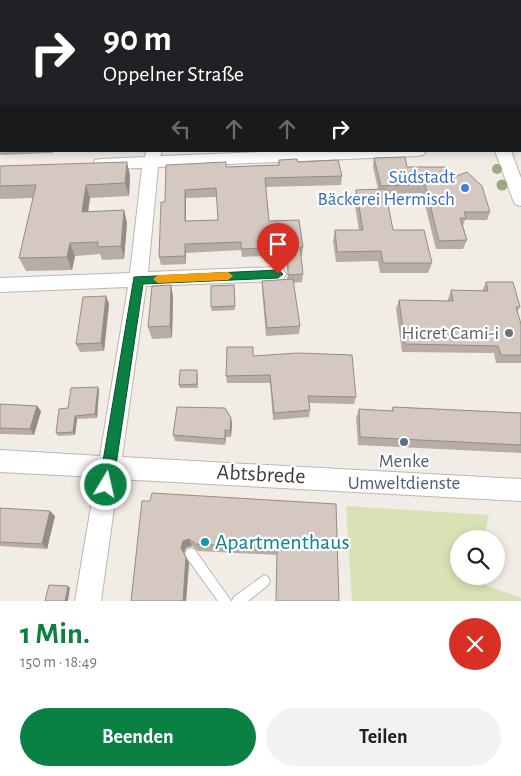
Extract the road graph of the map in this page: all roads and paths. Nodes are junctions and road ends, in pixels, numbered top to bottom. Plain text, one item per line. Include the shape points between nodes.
1 (365, 152) edge
2 (503, 152) edge
3 (153, 156) edge
4 (87, 164) edge
5 (521, 200) edge
6 (278, 274) dead end
7 (138, 280) junction
8 (0, 284) edge
9 (0, 461) edge
10 (109, 466) junction
11 (521, 490) edge
12 (191, 554) edge
13 (264, 581) dead end
14 (88, 601) edge
15 (225, 601) edge
16 (238, 601) edge

1 - 3 street
2 - 5 street
3 - 4 street
3 - 7 street via 148,173
6 - 7 street
7 - 8 street
7 - 10 street
9 - 10 street, Abtsbrede
10 - 11 street, Abtsbrede
10 - 14 street
12 - 15 lane
13 - 16 lane

